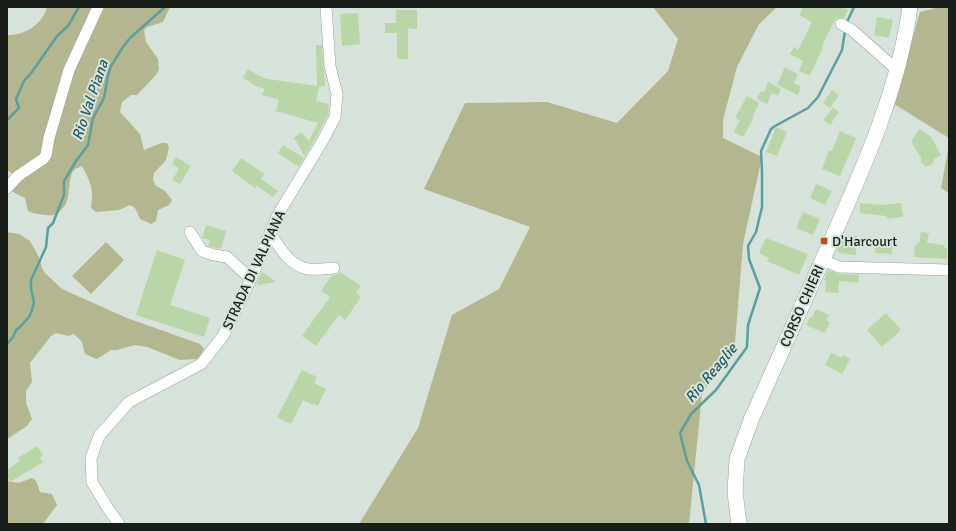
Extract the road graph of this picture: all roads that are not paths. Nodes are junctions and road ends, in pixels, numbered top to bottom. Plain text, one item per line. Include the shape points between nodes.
1 (98, 7) edge
2 (326, 7) edge
3 (910, 7) edge
4 (841, 24) dead end
5 (897, 70) junction
6 (7, 188) edge
7 (190, 232) dead end
8 (270, 233) junction
9 (822, 260) junction
10 (334, 268) dead end
11 (949, 270) edge
12 (251, 279) junction
13 (119, 524) edge
14 (739, 524) edge

1 - 6 street via 69,70 46,155 18,176
2 - 8 street, STRADA DI VALPIANA via 330,66 337,94 334,117 322,142 277,216
3 - 5 main road, CORSO CHIERI
4 - 5 street via 852,30
5 - 9 main road, CORSO CHIERI via 863,168
7 - 12 street via 202,251 227,257
8 - 10 street via 293,262 307,269
8 - 12 street, STRADA DI VALPIANA
9 - 11 street via 839,267
9 - 14 main road, CORSO CHIERI via 751,420 737,458 735,492
12 - 13 street, STRADA DI VALPIANA via 223,336 201,364 129,402 99,436 91,458 92,482

